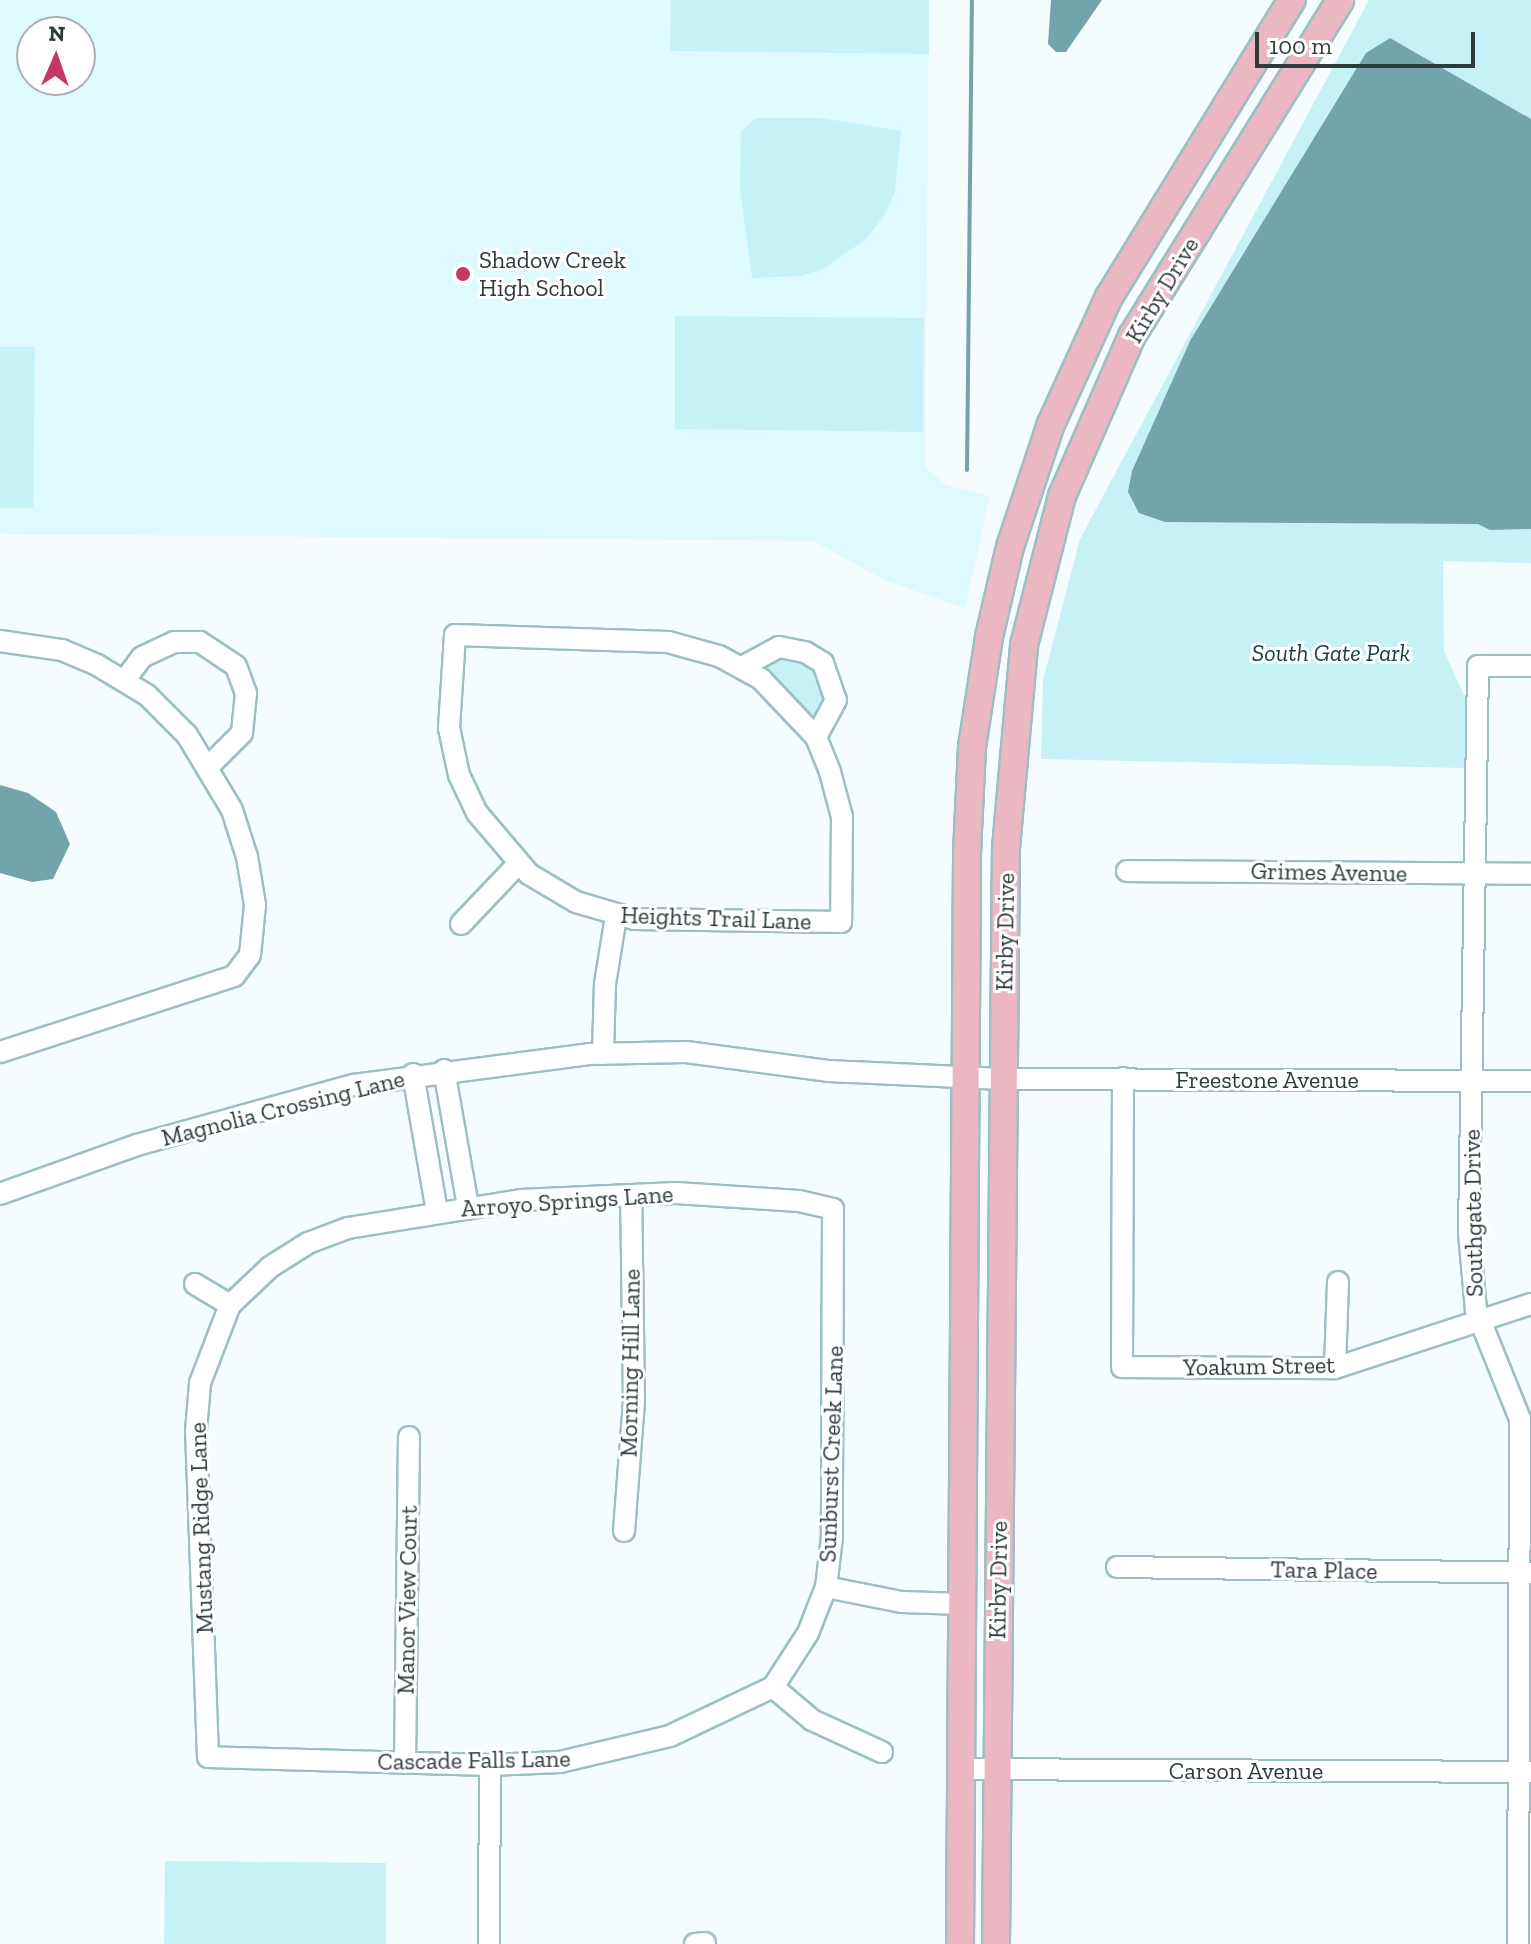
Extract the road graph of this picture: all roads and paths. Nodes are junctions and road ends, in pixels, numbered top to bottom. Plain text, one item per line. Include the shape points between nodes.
1 (1292, 0) edge
2 (1340, 0) edge
3 (1010, 547) junction
4 (1046, 558) junction
5 (0, 641) edge
6 (1531, 666) edge
7 (742, 667) junction
8 (124, 681) junction
9 (816, 737) junction
10 (209, 766) junction
11 (518, 864) junction
12 (1127, 871) dead end
13 (1474, 874) junction
14 (1531, 874) edge
15 (616, 916) junction
16 (461, 924) dead end
17 (0, 1052) edge
18 (603, 1054) junction
19 (444, 1070) junction
20 (413, 1074) junction
21 (966, 1076) junction
22 (1123, 1078) junction
23 (1003, 1079) junction
24 (1472, 1081) junction
25 (1531, 1081) edge
26 (0, 1194) edge
27 (631, 1196) junction
28 (468, 1206) junction
29 (833, 1209) joint
30 (437, 1211) junction
31 (1338, 1282) dead end
32 (195, 1284) dead end
33 (1531, 1304) edge
34 (230, 1305) junction
35 (1480, 1320) junction
36 (1335, 1368) junction
37 (409, 1437) dead end
38 (624, 1531) dead end
39 (1117, 1567) dead end
40 (1526, 1573) edge
41 (826, 1587) junction
42 (963, 1604) junction
43 (773, 1687) junction
44 (882, 1752) dead end
45 (208, 1757) joint
46 (405, 1763) junction
47 (490, 1765) junction
48 (961, 1769) junction
49 (996, 1769) junction
50 (1526, 1772) edge
51 (705, 1943) edge
52 (489, 1944) edge
53 (695, 1944) edge
54 (960, 1944) edge
55 (996, 1944) edge
56 (1518, 1944) edge

1 - 3 main road, Kirby Drive via 1109,297 1051,424
2 - 4 main road, Kirby Drive via 1132,336 1062,496
3 - 4 main road
3 - 21 main road, Kirby Drive via 972,747
4 - 23 main road, Kirby Drive via 1024,645 1006,848
5 - 8 street via 62,650
6 - 13 street, Southgate Drive via 1478,666
7 - 9 street via 779,693
7 - 9 street via 779,647 805,652 823,663 836,700
7 - 11 street, Heights Trail Lane via 668,642 455,635 448,708 456,763 477,813
8 - 10 street via 147,695 187,735
8 - 10 street via 142,657 174,642 200,642 236,666 246,693 242,733
9 - 15 street, Heights Trail Lane via 842,817 841,922
10 - 17 street via 232,810 247,857 255,905 250,955 234,976
11 - 15 street, Heights Trail Lane via 558,894
11 - 16 street
12 - 13 street, Grimes Avenue
13 - 14 street, Grimes Avenue
13 - 24 street, Southgate Drive
15 - 18 street via 605,984
18 - 19 street, Magnolia Crossing Lane
18 - 21 street, Magnolia Crossing Lane via 686,1052 828,1071
19 - 20 street, Magnolia Crossing Lane
19 - 28 street
20 - 26 street, Magnolia Crossing Lane via 251,1110
20 - 30 street
21 - 23 street, Magnolia Crossing Lane
21 - 42 main road, Kirby Drive
22 - 23 street, Freestone Avenue
22 - 24 street, Freestone Avenue
22 - 36 street, Yoakum Street via 1122,1367
23 - 49 main road, Kirby Drive
24 - 25 street, Freestone Avenue
24 - 35 street, Southgate Drive via 1469,1233
27 - 28 street, Arroyo Springs Lane
27 - 29 street, Arroyo Springs Lane via 726,1194
27 - 38 street, Morning Hill Lane via 634,1401
28 - 30 street, Arroyo Springs Lane
29 - 41 street, Sunburst Creek Lane via 832,1537
30 - 34 street, Arroyo Springs Lane via 348,1228 308,1243 270,1267
31 - 36 street
32 - 34 street
33 - 35 street, Yoakum Street
34 - 45 street, Mustang Ridge Lane via 200,1383 196,1431
35 - 36 street, Yoakum Street
35 - 40 street, Southgate Drive via 1520,1419
37 - 46 street, Manor View Court
39 - 40 street, Tara Place
40 - 50 street, Southgate Drive
41 - 42 street via 902,1602
41 - 43 street, Sunburst Creek Lane via 808,1633
42 - 48 main road, Kirby Drive
43 - 44 street via 812,1720
43 - 47 street, Cascade Falls Lane via 726,1714 620,1750 560,1762
45 - 46 street, Cascade Falls Lane
46 - 47 street, Cascade Falls Lane
47 - 52 street
48 - 49 street, Carson Avenue
48 - 54 main road, Kirby Drive
49 - 50 street, Carson Avenue
49 - 55 main road, Kirby Drive
50 - 56 street, Southgate Drive
51 - 53 street

